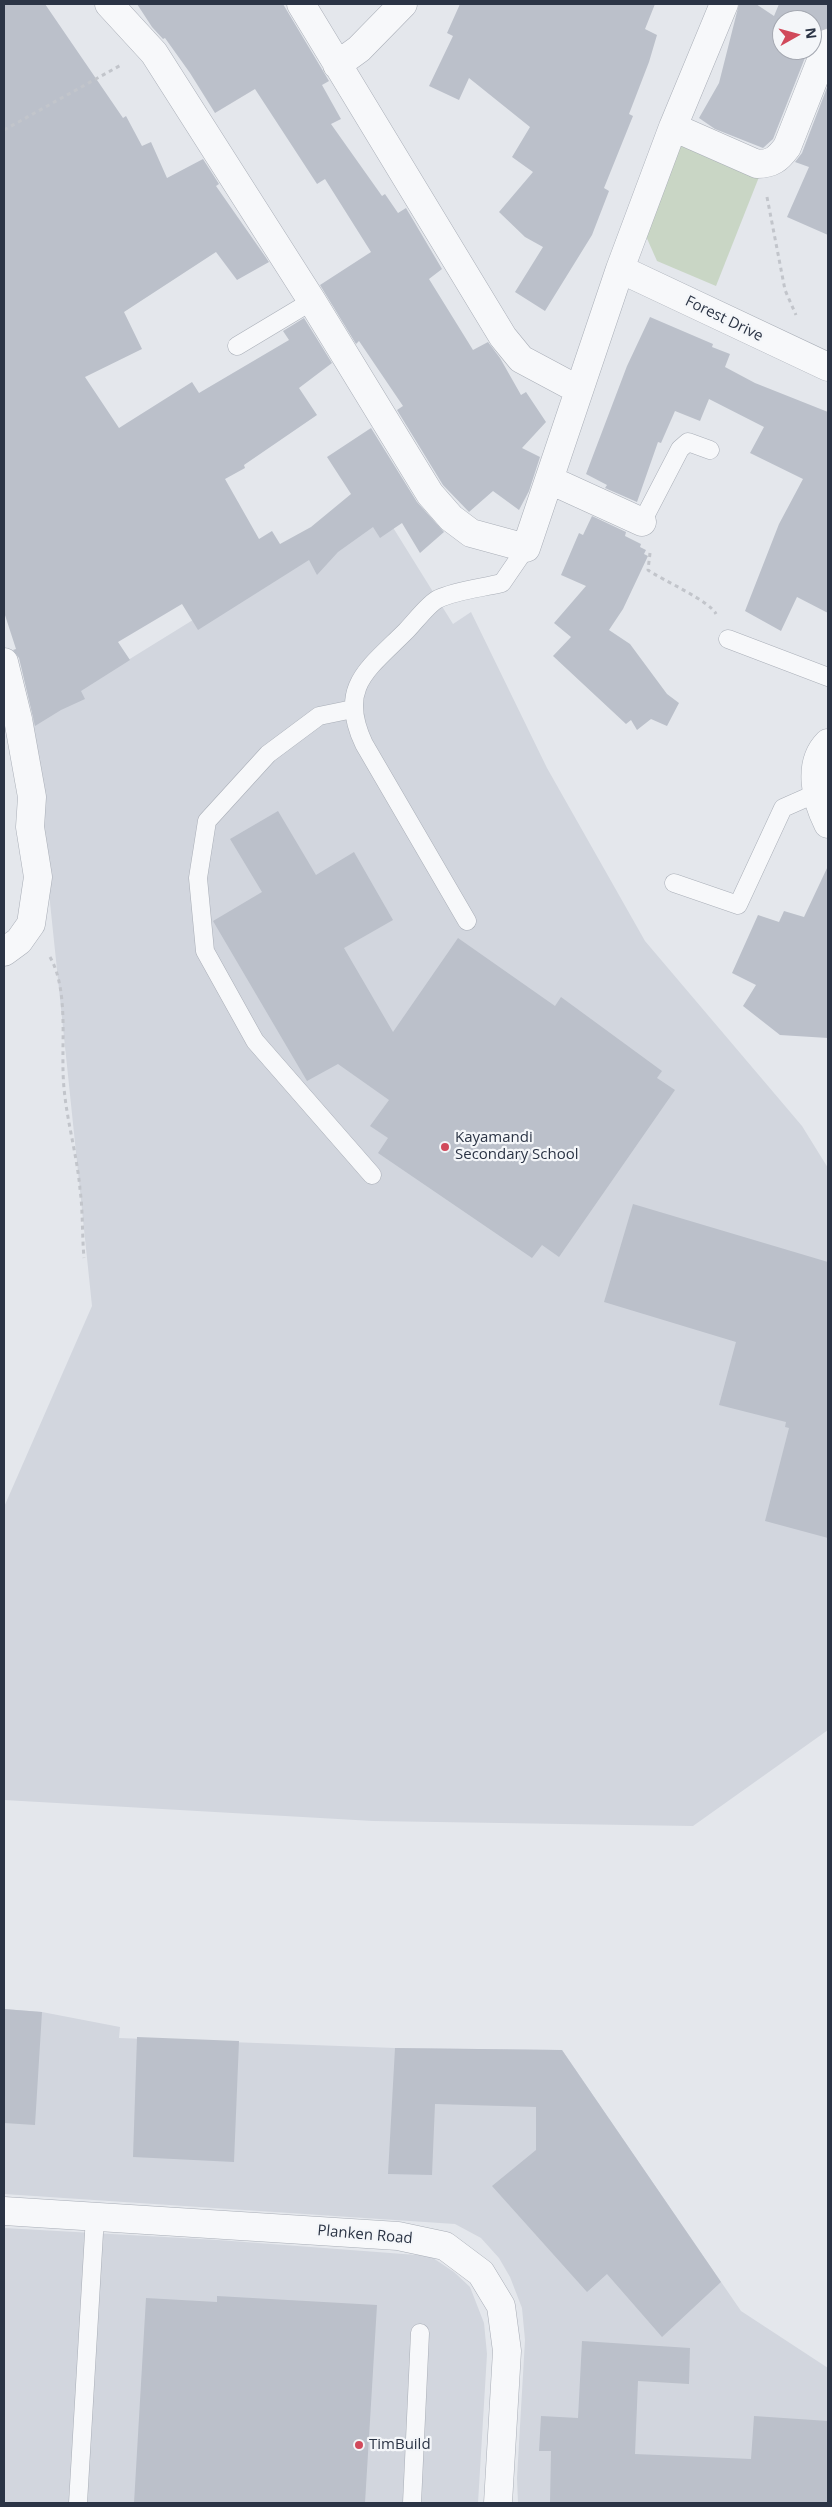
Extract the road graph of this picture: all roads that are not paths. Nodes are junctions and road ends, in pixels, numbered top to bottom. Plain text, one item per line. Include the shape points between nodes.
1 (109, 4) edge
2 (301, 4) edge
3 (403, 4) edge
4 (724, 4) edge
5 (828, 43) edge
6 (337, 65) junction
7 (674, 127) junction
8 (620, 270) junction
9 (312, 300) junction
10 (237, 346) dead end
11 (820, 364) edge
12 (579, 390) junction
13 (710, 450) dead end
14 (550, 480) junction
15 (642, 522) joint
16 (526, 548) junction
17 (728, 639) road end
18 (4, 662) edge
19 (828, 677) edge
20 (353, 709) junction
21 (828, 743) edge
22 (817, 793) junction
23 (828, 824) edge
24 (674, 883) dead end
25 (467, 921) dead end
26 (4, 952) edge
27 (372, 1175) dead end
28 (4, 2211) edge
29 (95, 2216) junction
30 (420, 2333) dead end
31 (78, 2503) edge
32 (412, 2503) edge
33 (498, 2503) edge

1 - 9 street via 154,53
2 - 6 street
3 - 6 street via 359,49
4 - 7 street
5 - 7 street via 787,147 778,159 769,164 757,164
6 - 12 street via 504,337 521,359
7 - 8 street
8 - 11 street, Forest Drive
8 - 12 street
9 - 10 lane
9 - 16 street via 430,494 451,518 471,533
12 - 14 street
13 - 15 lane via 688,442 680,449
14 - 15 street
14 - 16 street
16 - 20 lane via 502,584 437,599 361,677
17 - 19 lane
18 - 26 street via 32,797 30,828 38,876 31,924 19,941
20 - 25 lane via 356,727 364,744
20 - 27 lane via 319,716 268,754 207,821 198,878 205,951 255,1041
21 - 22 street via 815,768
22 - 23 street
22 - 24 lane via 783,808 738,905
28 - 29 street, Planken Road
29 - 31 lane
29 - 33 street, Planken Road via 398,2236 445,2246 481,2273 501,2306 507,2351
30 - 32 lane

